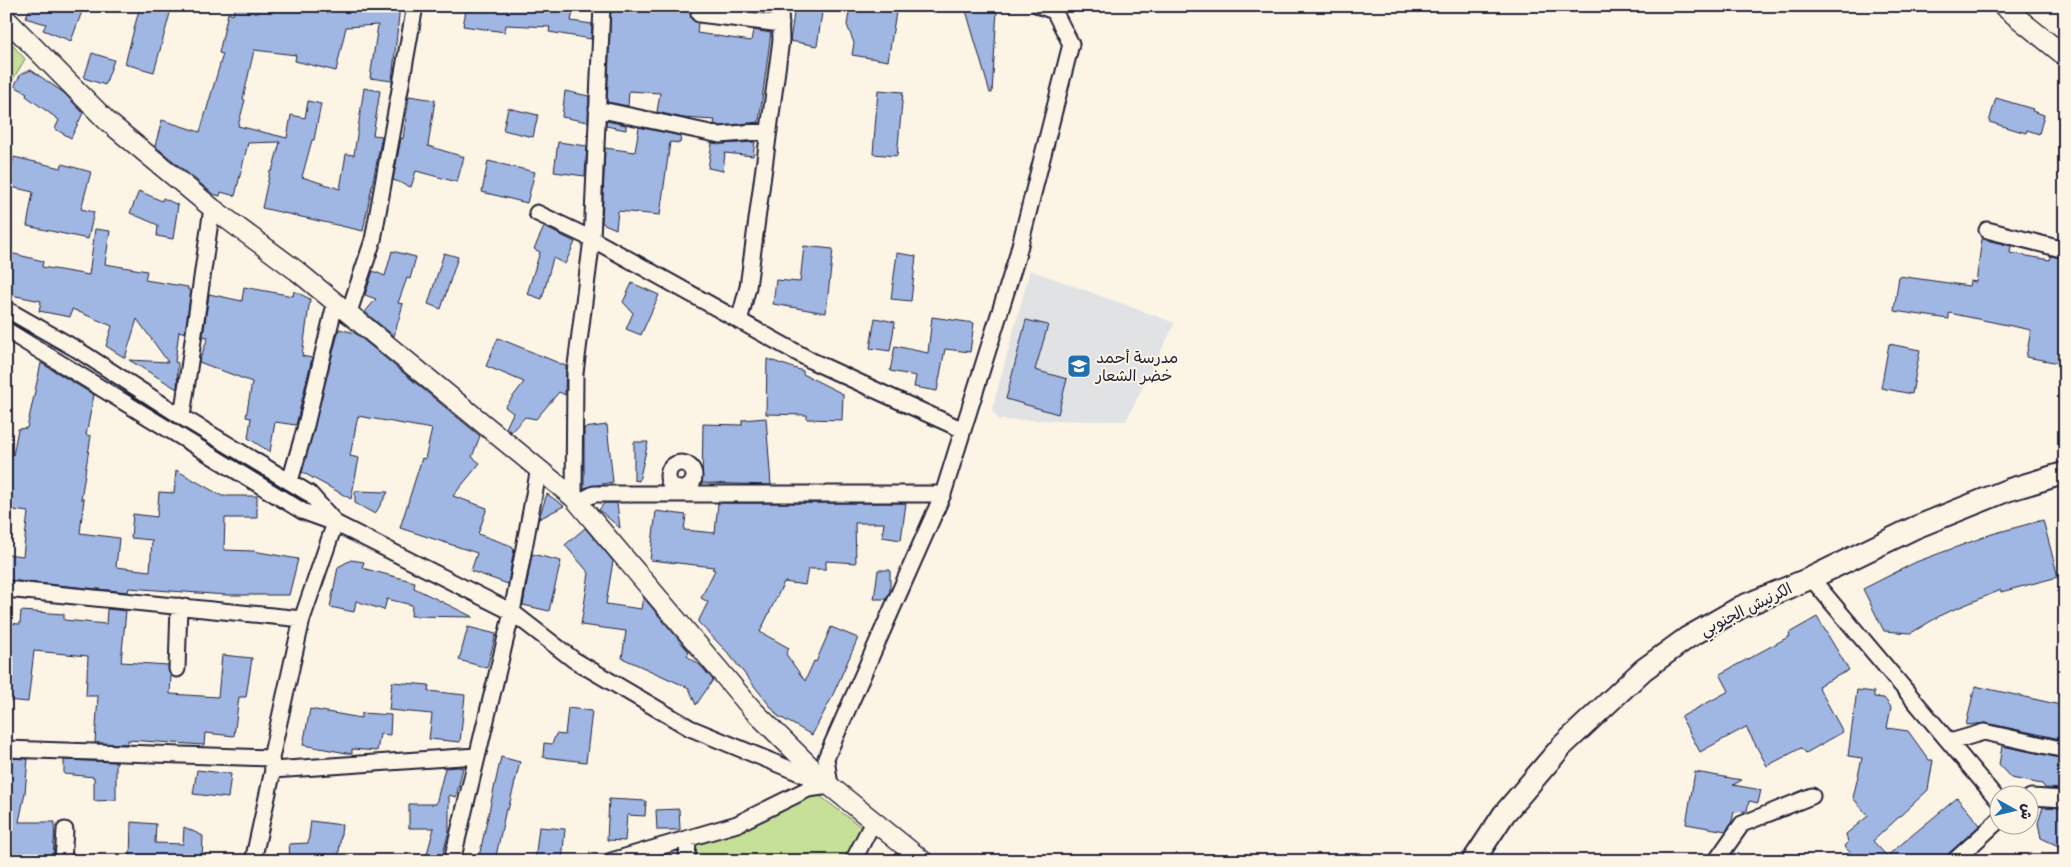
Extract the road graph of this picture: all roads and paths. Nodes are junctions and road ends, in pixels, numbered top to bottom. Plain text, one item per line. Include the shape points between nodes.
1 (415, 6) edge
2 (602, 6) edge
3 (700, 6) edge
4 (780, 6) edge
5 (1040, 6) edge
6 (2003, 6) edge
7 (6, 20) edge
8 (781, 24) junction
9 (2065, 56) edge
10 (597, 109) junction
11 (769, 131) junction
12 (212, 208) junction
13 (537, 213) dead end
14 (1987, 230) dead end
15 (592, 239) junction
16 (2065, 250) edge
17 (6, 309) edge
18 (341, 309) junction
19 (739, 321) junction
20 (6, 330) edge
21 (182, 417) junction
22 (963, 430) junction
23 (539, 468) junction
24 (2065, 473) edge
25 (290, 482) junction
26 (943, 494) junction
27 (576, 500) junction
28 (335, 523) junction
29 (1812, 578) junction
30 (6, 589) edge
31 (180, 606) junction
32 (512, 612) junction
33 (302, 619) junction
34 (177, 669) dead end
35 (1950, 742) junction
36 (6, 749) edge
37 (2065, 750) edge
38 (476, 756) junction
39 (272, 764) junction
40 (830, 786) junction
41 (1988, 788) edge
42 (1812, 796) dead end
43 (2038, 797) edge
44 (2065, 799) edge
45 (873, 822) junction
46 (65, 830) dead end
47 (1988, 830) edge
48 (688, 838) junction
49 (63, 861) edge
50 (253, 861) edge
51 (452, 861) edge
52 (611, 861) edge
53 (688, 861) edge
54 (853, 861) edge
55 (923, 861) edge
56 (1473, 861) edge
57 (1716, 861) edge
58 (1954, 861) edge

1 - 18 street via 373,240
2 - 10 street
3 - 8 street via 699,14
4 - 8 street
5 - 22 street via 1054,11 1071,44 1017,256
6 - 9 street
7 - 12 street via 107,121
8 - 11 street
10 - 11 street via 720,135
10 - 15 street
11 - 19 street via 748,287
12 - 18 street
12 - 21 street
13 - 15 street
14 - 16 street
15 - 19 street
15 - 27 street via 575,373
17 - 21 street via 78,350
18 - 23 street
18 - 25 street
19 - 22 street via 812,361
20 - 28 street via 302,511
21 - 25 street
22 - 26 street
23 - 27 street
23 - 32 street
24 - 29 main road, الكرنيش الجنوبي via 2008,490 1914,528
25 - 28 street via 310,494
26 - 27 street via 678,491 594,494
26 - 40 street via 826,758
27 - 40 street via 752,709
28 - 32 street
28 - 33 street
29 - 35 street
29 - 56 main road, الكرنيش الجنوبي via 1741,608 1687,638 1644,670 1562,746 1504,814
30 - 31 street
31 - 33 street
31 - 34 street
32 - 38 street
32 - 40 street via 574,660 690,728
33 - 39 street
35 - 37 street via 1984,732
35 - 41 street
36 - 39 street
38 - 39 street
38 - 51 street
39 - 50 street
40 - 45 street
40 - 48 street via 808,789 737,824
42 - 57 street via 1742,824
43 - 44 street
45 - 54 street
45 - 55 street
46 - 49 street
47 - 58 street
48 - 52 street
48 - 53 street

